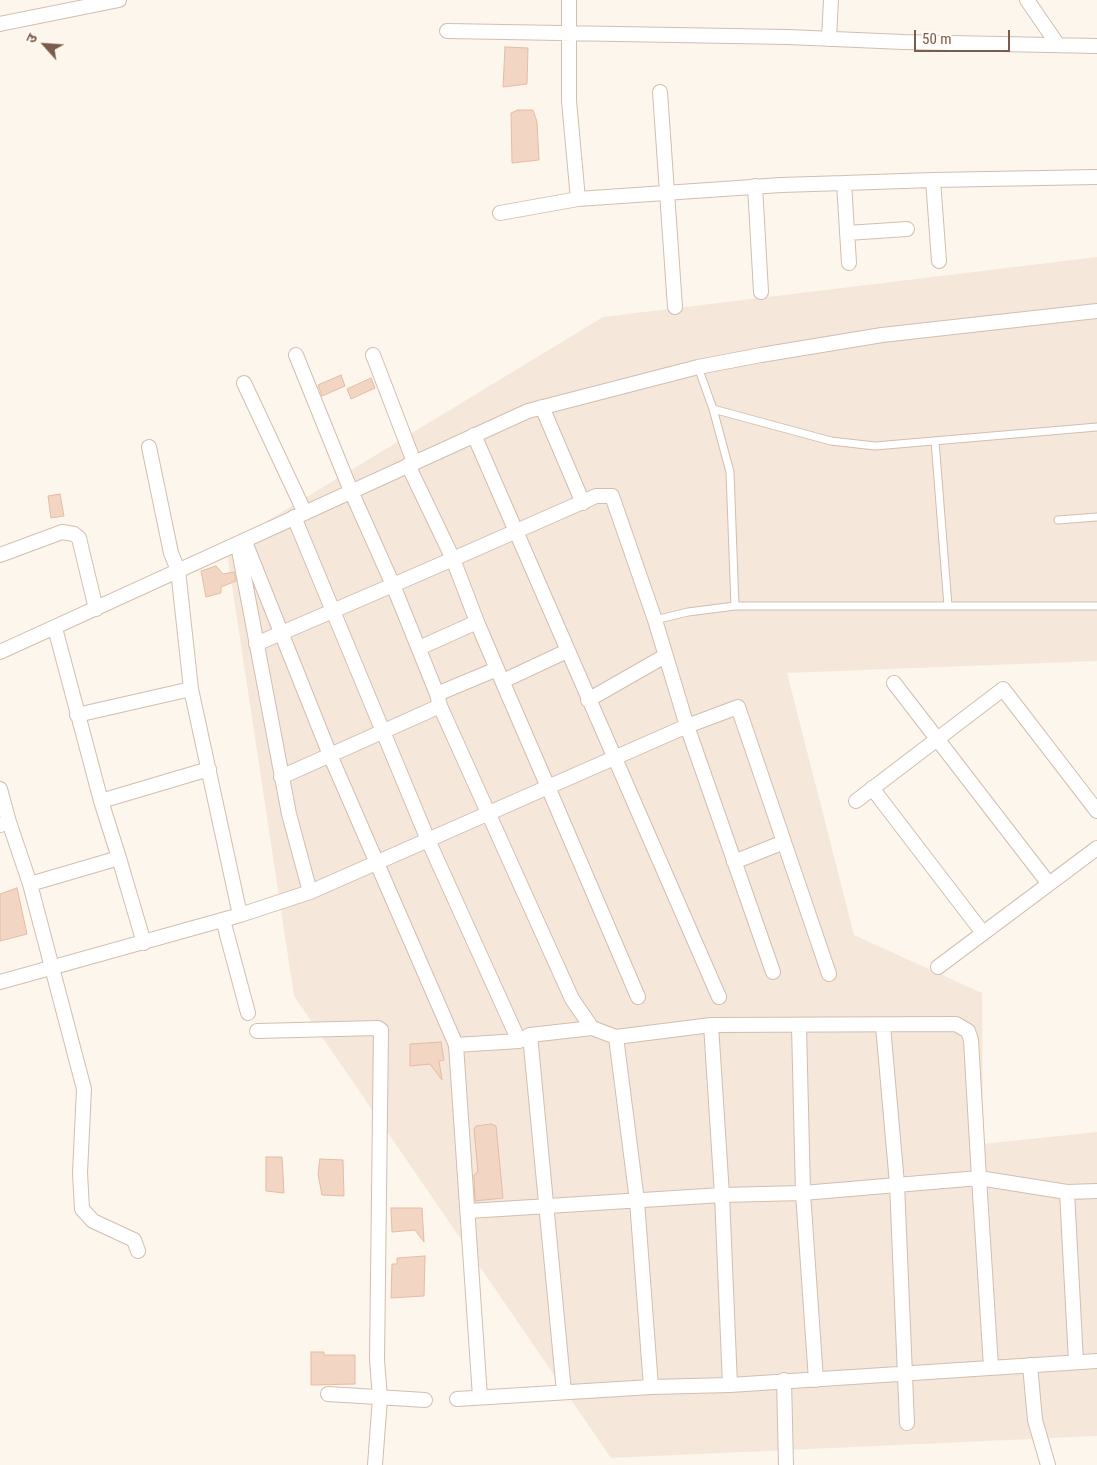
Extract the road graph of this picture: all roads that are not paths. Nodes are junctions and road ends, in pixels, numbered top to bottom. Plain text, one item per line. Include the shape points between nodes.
1 (119, 0) edge
2 (568, 0) edge
3 (831, 0) edge
4 (1027, 0) edge
5 (0, 24) edge
6 (447, 31) dead end
7 (568, 33) junction
8 (829, 39) junction
9 (1058, 45) junction
10 (1097, 46) edge
11 (660, 92) dead end
12 (1097, 177) edge
13 (933, 180) junction
14 (844, 183) junction
15 (755, 186) junction
16 (667, 193) junction
17 (578, 199) junction
18 (500, 213) dead end
19 (907, 229) dead end
20 (847, 233) junction
21 (939, 261) dead end
22 (850, 263) dead end
23 (761, 292) dead end
24 (675, 307) dead end
25 (1097, 311) edge
26 (296, 355) dead end
27 (373, 355) dead end
28 (698, 367) junction
29 (244, 383) dead end
30 (542, 407) junction
31 (713, 409) junction
32 (1097, 427) edge
33 (474, 435) junction
34 (935, 441) junction
35 (149, 447) dead end
36 (411, 463) junction
37 (351, 491) junction
38 (582, 503) junction
39 (300, 515) junction
40 (1097, 517) edge
41 (1058, 520) dead end
42 (516, 532) junction
43 (241, 543) junction
44 (0, 555) edge
45 (453, 559) junction
46 (178, 570) junction
47 (393, 585) junction
48 (735, 606) junction
49 (948, 606) junction
50 (1097, 606) edge
51 (96, 609) junction
52 (332, 611) junction
53 (655, 620) junction
54 (477, 622) junction
55 (55, 628) junction
56 (280, 634) junction
57 (256, 644) junction
58 (419, 648) junction
59 (567, 650) junction
60 (0, 652) edge
61 (665, 656) junction
62 (500, 675) junction
63 (894, 682) dead end
64 (191, 689) junction
65 (438, 700) junction
66 (588, 700) junction
67 (77, 716) junction
68 (687, 726) junction
69 (382, 730) junction
70 (937, 739) junction
71 (330, 755) junction
72 (613, 757) junction
73 (209, 769) junction
74 (281, 776) junction
75 (548, 787) junction
76 (872, 788) junction
77 (0, 789) edge
78 (101, 801) junction
79 (856, 801) dead end
80 (1097, 811) edge
81 (489, 814) junction
82 (5, 823) edge
83 (428, 840) junction
84 (784, 842) junction
85 (1097, 848) edge
86 (119, 858) junction
87 (734, 862) junction
88 (377, 863) junction
89 (30, 884) junction
90 (1049, 884) junction
91 (310, 892) junction
92 (240, 915) junction
93 (222, 920) junction
94 (983, 933) junction
95 (144, 943) junction
96 (938, 967) dead end
97 (52, 968) junction
98 (773, 972) dead end
99 (828, 974) dead end
100 (0, 982) edge
101 (638, 997) dead end
102 (719, 997) dead end
103 (248, 1013) dead end
104 (711, 1025) junction
105 (799, 1026) junction
106 (883, 1026) junction
107 (592, 1028) junction
108 (258, 1031) dead end
109 (616, 1037) junction
110 (525, 1038) junction
111 (456, 1045) junction
112 (979, 1178) junction
113 (897, 1184) junction
114 (1097, 1191) edge
115 (1067, 1192) junction
116 (803, 1193) junction
117 (722, 1195) junction
118 (637, 1200) junction
119 (546, 1206) junction
120 (469, 1211) junction
121 (138, 1251) dead end
122 (1097, 1361) edge
123 (1076, 1362) junction
124 (1030, 1365) junction
125 (991, 1367) junction
126 (905, 1372) junction
127 (784, 1380) junction
128 (816, 1380) junction
129 (730, 1385) junction
130 (651, 1387) junction
131 (564, 1392) junction
132 (328, 1394) dead end
133 (480, 1397) junction
134 (380, 1398) junction
135 (457, 1399) dead end
136 (425, 1400) dead end
137 (907, 1423) dead end
138 (375, 1465) edge
139 (786, 1465) edge
140 (1048, 1465) edge

1 - 5 street
2 - 7 street
3 - 8 street
4 - 9 street
6 - 7 street
7 - 8 street
7 - 17 street via 569,101
8 - 9 street
9 - 10 street
11 - 16 street
12 - 13 street
13 - 14 street
13 - 21 street
14 - 15 street
14 - 20 street
15 - 16 street
15 - 23 street
16 - 17 street
16 - 24 street
17 - 18 street
19 - 20 street
20 - 22 street
25 - 28 street via 882,335
26 - 37 street
27 - 36 street
28 - 30 street
28 - 31 lane
29 - 39 street
30 - 33 street
30 - 38 street
31 - 34 lane via 831,440 875,446
31 - 48 lane via 730,472
32 - 34 lane
33 - 36 street
33 - 42 street
34 - 49 lane
35 - 46 street via 171,553
36 - 37 street
36 - 45 street
37 - 39 street
37 - 47 street
38 - 42 street
38 - 53 street via 596,496 612,496
39 - 43 street
39 - 52 street
40 - 41 lane
42 - 45 street
42 - 59 street
43 - 46 street
43 - 56 street
43 - 57 street
44 - 51 street via 62,532 74,534 79,538
45 - 47 street
45 - 54 street
46 - 51 street
46 - 64 street
47 - 52 street
47 - 58 street
48 - 49 lane
48 - 53 lane
49 - 50 lane
51 - 55 street
52 - 56 street
52 - 69 street
53 - 61 street
54 - 58 street
54 - 62 street
55 - 60 street
55 - 67 street
56 - 57 street
56 - 71 street
57 - 74 street
58 - 65 street
59 - 62 street
59 - 66 street
61 - 66 street
61 - 68 street
62 - 65 street
62 - 75 street
63 - 70 street
64 - 67 street
64 - 73 street
65 - 69 street
65 - 81 street
66 - 72 street
67 - 78 street
68 - 72 street
68 - 84 street via 738,707
68 - 87 street
69 - 71 street
69 - 83 street
70 - 76 street
70 - 80 street via 1003,689
70 - 90 street
71 - 74 street
71 - 88 street
72 - 75 street
72 - 102 street
73 - 78 street
73 - 92 street
74 - 91 street
75 - 81 street
75 - 101 street
76 - 79 street
76 - 94 street
77 - 82 street
78 - 86 street
81 - 83 street
81 - 107 street via 572,999
82 - 89 street
83 - 88 street
83 - 110 street
84 - 87 street
84 - 99 street
85 - 90 street
86 - 89 street
86 - 95 street
87 - 98 street
88 - 91 street
88 - 111 street
89 - 97 street
90 - 94 street
91 - 92 street
92 - 93 street
93 - 95 street
93 - 103 street
94 - 96 street
95 - 97 street
97 - 100 street
97 - 121 street via 84,1089 80,1173 82,1209 93,1221 134,1240
104 - 105 street
104 - 109 street
104 - 117 street
105 - 106 street
105 - 116 street
106 - 112 street via 948,1023 968,1031
106 - 113 street
107 - 109 street
107 - 110 street
108 - 134 street via 381,1030 377,1360
109 - 118 street
110 - 111 street
110 - 119 street
111 - 120 street
112 - 113 street
112 - 115 street
112 - 125 street
113 - 116 street
113 - 126 street
114 - 115 street
115 - 123 street
116 - 117 street
116 - 128 street
117 - 118 street
117 - 129 street
118 - 119 street
118 - 130 street
119 - 120 street
119 - 131 street
120 - 133 street
122 - 123 street
123 - 124 street
124 - 125 street
124 - 140 street via 1035,1420
125 - 126 street
126 - 128 street
126 - 137 street
127 - 128 street
127 - 129 street
127 - 139 street
129 - 130 street
130 - 131 street
131 - 133 street
132 - 134 street
133 - 135 street
134 - 136 street
134 - 138 street

